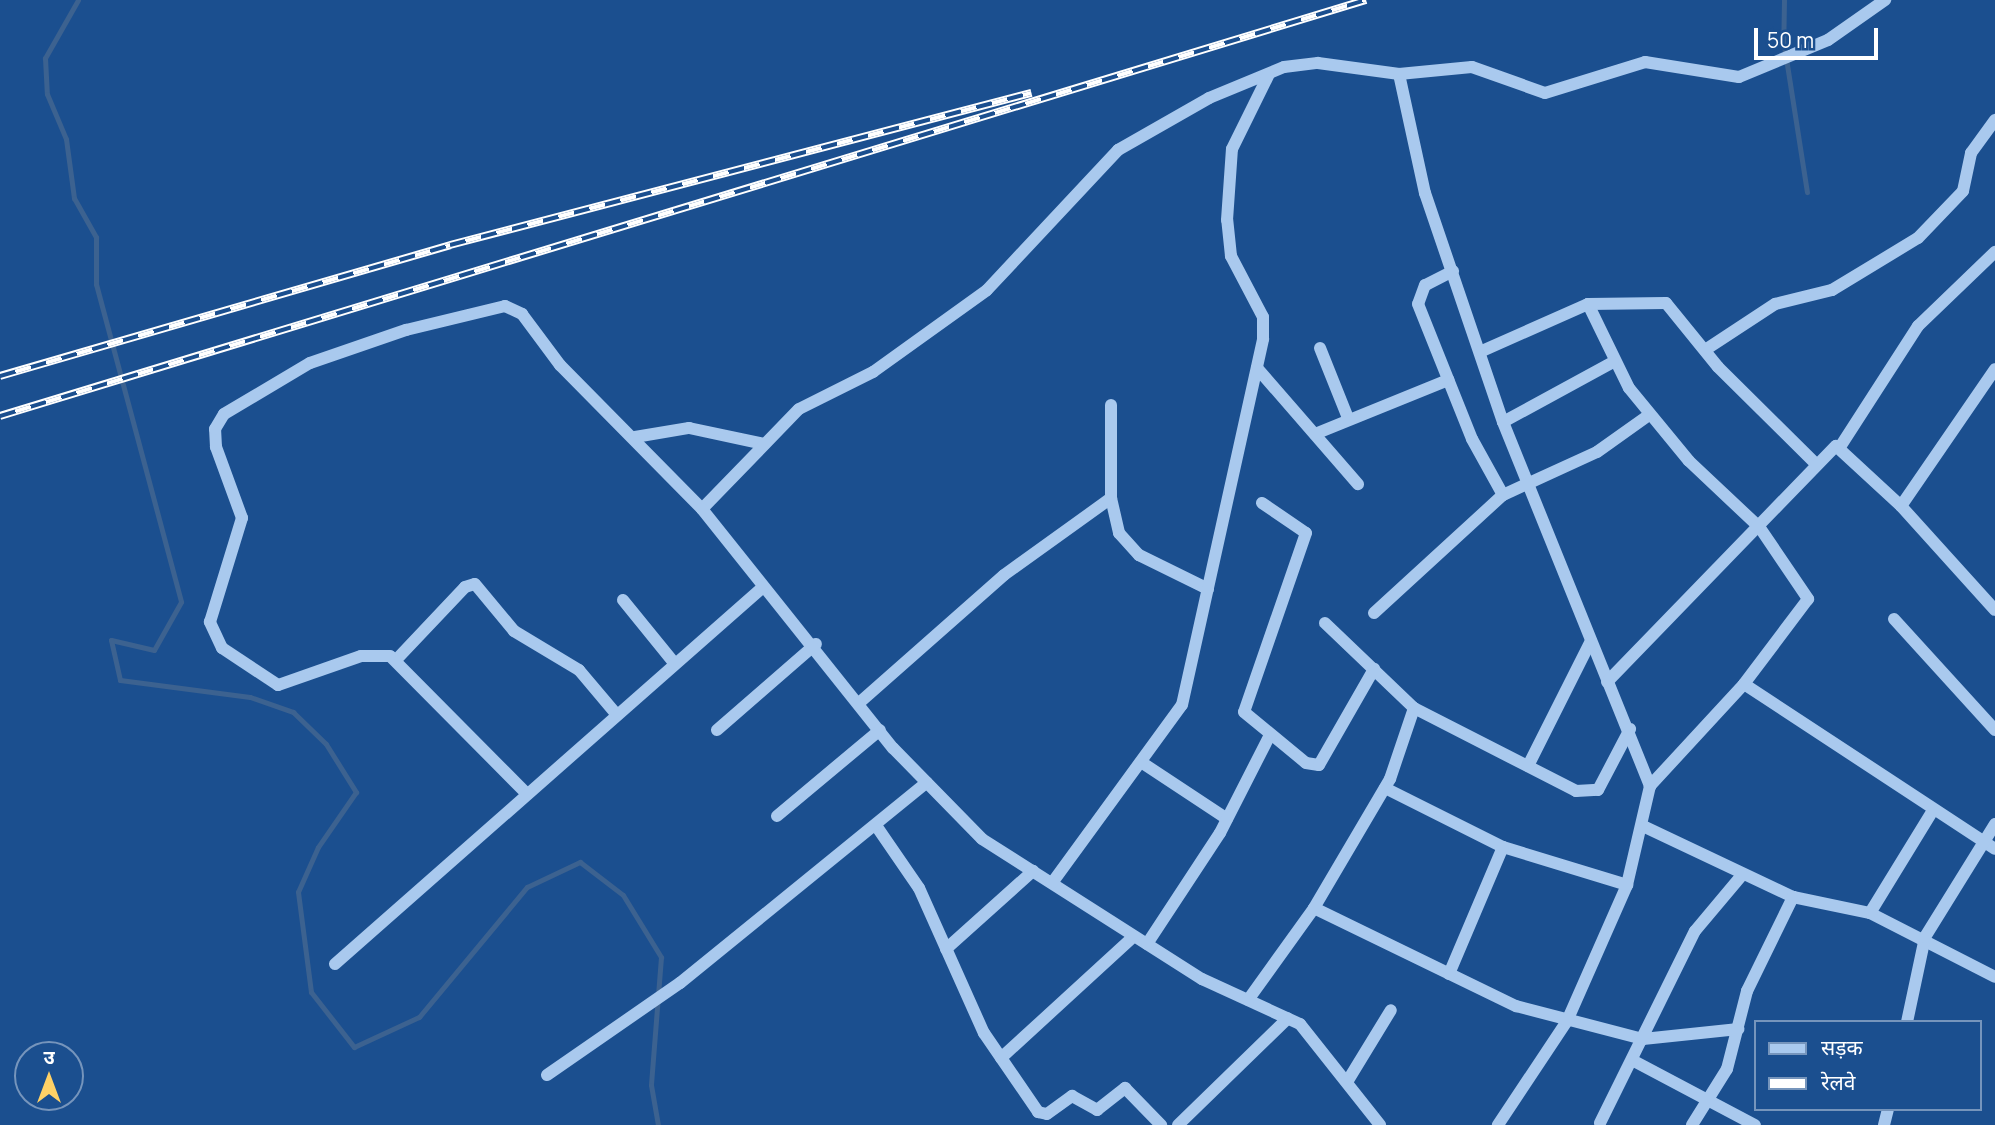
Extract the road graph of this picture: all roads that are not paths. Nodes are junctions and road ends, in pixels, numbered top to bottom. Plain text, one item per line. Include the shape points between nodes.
1 (1885, 0) edge
2 (1269, 74) junction
3 (1399, 74) junction
4 (1995, 120) edge
5 (1995, 252) edge
6 (1452, 271) junction
7 (1588, 304) junction
8 (1320, 348) dead end
9 (1705, 350) junction
10 (1482, 351) junction
11 (1612, 362) junction
12 (1257, 368) junction
13 (1995, 369) edge
14 (1448, 380) junction
15 (1111, 405) dead end
16 (1649, 415) junction
17 (1348, 418) junction
18 (1503, 422) junction
19 (1315, 434) junction
20 (635, 437) junction
21 (764, 444) junction
22 (1840, 447) junction
23 (1814, 462) junction
24 (1527, 483) junction
25 (1358, 484) dead end
26 (1503, 495) junction
27 (1111, 498) junction
28 (1262, 503) dead end
29 (1901, 506) junction
30 (702, 509) junction
31 (1760, 528) junction
32 (763, 587) junction
33 (1208, 589) junction
34 (623, 600) dead end
35 (1995, 610) edge
36 (1374, 613) dead end
37 (1894, 619) dead end
38 (1325, 624) dead end
39 (1591, 641) junction
40 (816, 644) junction
41 (396, 660) junction
42 (675, 664) junction
43 (1374, 669) junction
44 (1607, 682) junction
45 (1744, 684) junction
46 (859, 703) junction
47 (1414, 708) junction
48 (617, 715) junction
49 (1630, 729) junction
50 (717, 730) dead end
51 (880, 730) junction
52 (1995, 730) edge
53 (1270, 735) junction
54 (1141, 762) junction
55 (1528, 766) junction
56 (927, 782) junction
57 (1650, 786) junction
58 (1385, 788) junction
59 (527, 794) junction
60 (1933, 810) junction
61 (777, 816) dead end
62 (1227, 819) junction
63 (1995, 824) edge
64 (877, 827) junction
65 (1645, 827) junction
66 (1983, 840) junction
67 (1503, 847) junction
68 (1995, 849) edge
69 (1033, 871) junction
70 (1742, 875) junction
71 (1052, 883) junction
72 (1627, 885) junction
73 (1793, 897) junction
74 (1314, 908) junction
75 (1870, 913) junction
76 (1134, 936) junction
77 (1925, 937) junction
78 (1147, 944) junction
79 (946, 949) junction
80 (335, 964) dead end
81 (1449, 974) junction
82 (1995, 977) edge
83 (1248, 1000) junction
84 (1391, 1010) dead end
85 (1288, 1018) junction
86 (1907, 1020) edge
87 (1567, 1021) junction
88 (1738, 1029) junction
89 (1643, 1039) junction
90 (1001, 1058) junction
91 (1632, 1060) junction
92 (547, 1075) dead end
93 (1347, 1082) junction
94 (1710, 1101) junction
95 (1600, 1124) edge
96 (1161, 1125) edge
97 (1178, 1125) edge
98 (1380, 1125) edge
99 (1498, 1125) edge
100 (1692, 1125) edge
101 (1755, 1125) edge

1 - 3 street via 1843,32 1740,77 1645,62 1545,93 1472,67
2 - 3 street via 1318,63
2 - 12 street via 1229,167 1231,257 1264,323
2 - 21 street via 1132,139 987,290 873,372 799,409
3 - 6 street via 1424,193
4 - 9 street via 1971,153 1963,191 1918,238 1832,290 1775,304
5 - 22 street via 1918,326
6 - 10 street
6 - 14 street via 1425,285 1418,299
7 - 9 street via 1666,303
7 - 10 street
7 - 11 street
8 - 17 street
9 - 23 street
10 - 18 street
11 - 16 street
11 - 18 street
12 - 19 street
12 - 33 street
13 - 29 street
14 - 17 street
14 - 26 street
15 - 27 street
16 - 24 street via 1597,452
16 - 31 street
17 - 19 street
18 - 24 street
19 - 25 street
20 - 21 street via 689,428
20 - 30 street
20 - 41 street via 560,365 522,314 505,306 406,330 310,363 224,414 215,438 242,518 210,615 222,648 254,674 286,685 361,656 384,654
21 - 30 street
22 - 23 street
22 - 29 street
23 - 31 street
24 - 26 street
24 - 39 street
26 - 36 street
27 - 33 street via 1117,528 1131,549
27 - 46 street via 1003,575
28 - 53 street via 1306,533 1244,699 1244,712
29 - 35 street
30 - 32 street
31 - 44 street
31 - 45 street via 1808,599
32 - 40 street
32 - 42 street
33 - 54 street via 1182,705
34 - 42 street
37 - 52 street
38 - 43 street
39 - 44 street
39 - 55 street
40 - 46 street
40 - 50 street
41 - 48 street via 465,587 475,584 525,641 579,670
41 - 59 street
42 - 48 street
43 - 47 street
43 - 53 street via 1319,765 1306,763
44 - 49 street
45 - 57 street
45 - 60 street
46 - 51 street
47 - 55 street
47 - 58 street
48 - 59 street
49 - 55 street via 1604,783 1591,793
49 - 57 street
51 - 56 street
51 - 61 street
53 - 62 street
54 - 62 street
54 - 71 street
56 - 64 street
56 - 69 street via 982,839
57 - 65 street
58 - 67 street
58 - 74 street
59 - 80 street
60 - 66 street
60 - 75 street
62 - 78 street
63 - 66 street
64 - 79 street via 919,888
64 - 92 street via 680,983
65 - 70 street
65 - 72 street
66 - 68 street
66 - 77 street
67 - 72 street
67 - 81 street
69 - 71 street
69 - 79 street
70 - 73 street
70 - 89 street via 1695,931
71 - 76 street
72 - 87 street
73 - 75 street
73 - 88 street via 1747,991
74 - 81 street
74 - 83 street
75 - 77 street
76 - 78 street
76 - 90 street
77 - 82 street
77 - 86 street
78 - 83 street
79 - 90 street
81 - 87 street via 1516,1006
83 - 85 street
84 - 93 street
85 - 93 street via 1300,1024
85 - 97 street
87 - 89 street
87 - 99 street
88 - 89 street
88 - 94 street
89 - 91 street
90 - 96 street via 1041,1114 1072,1096 1097,1110 1125,1088
91 - 94 street
91 - 95 street
93 - 98 street
94 - 100 street
94 - 101 street

